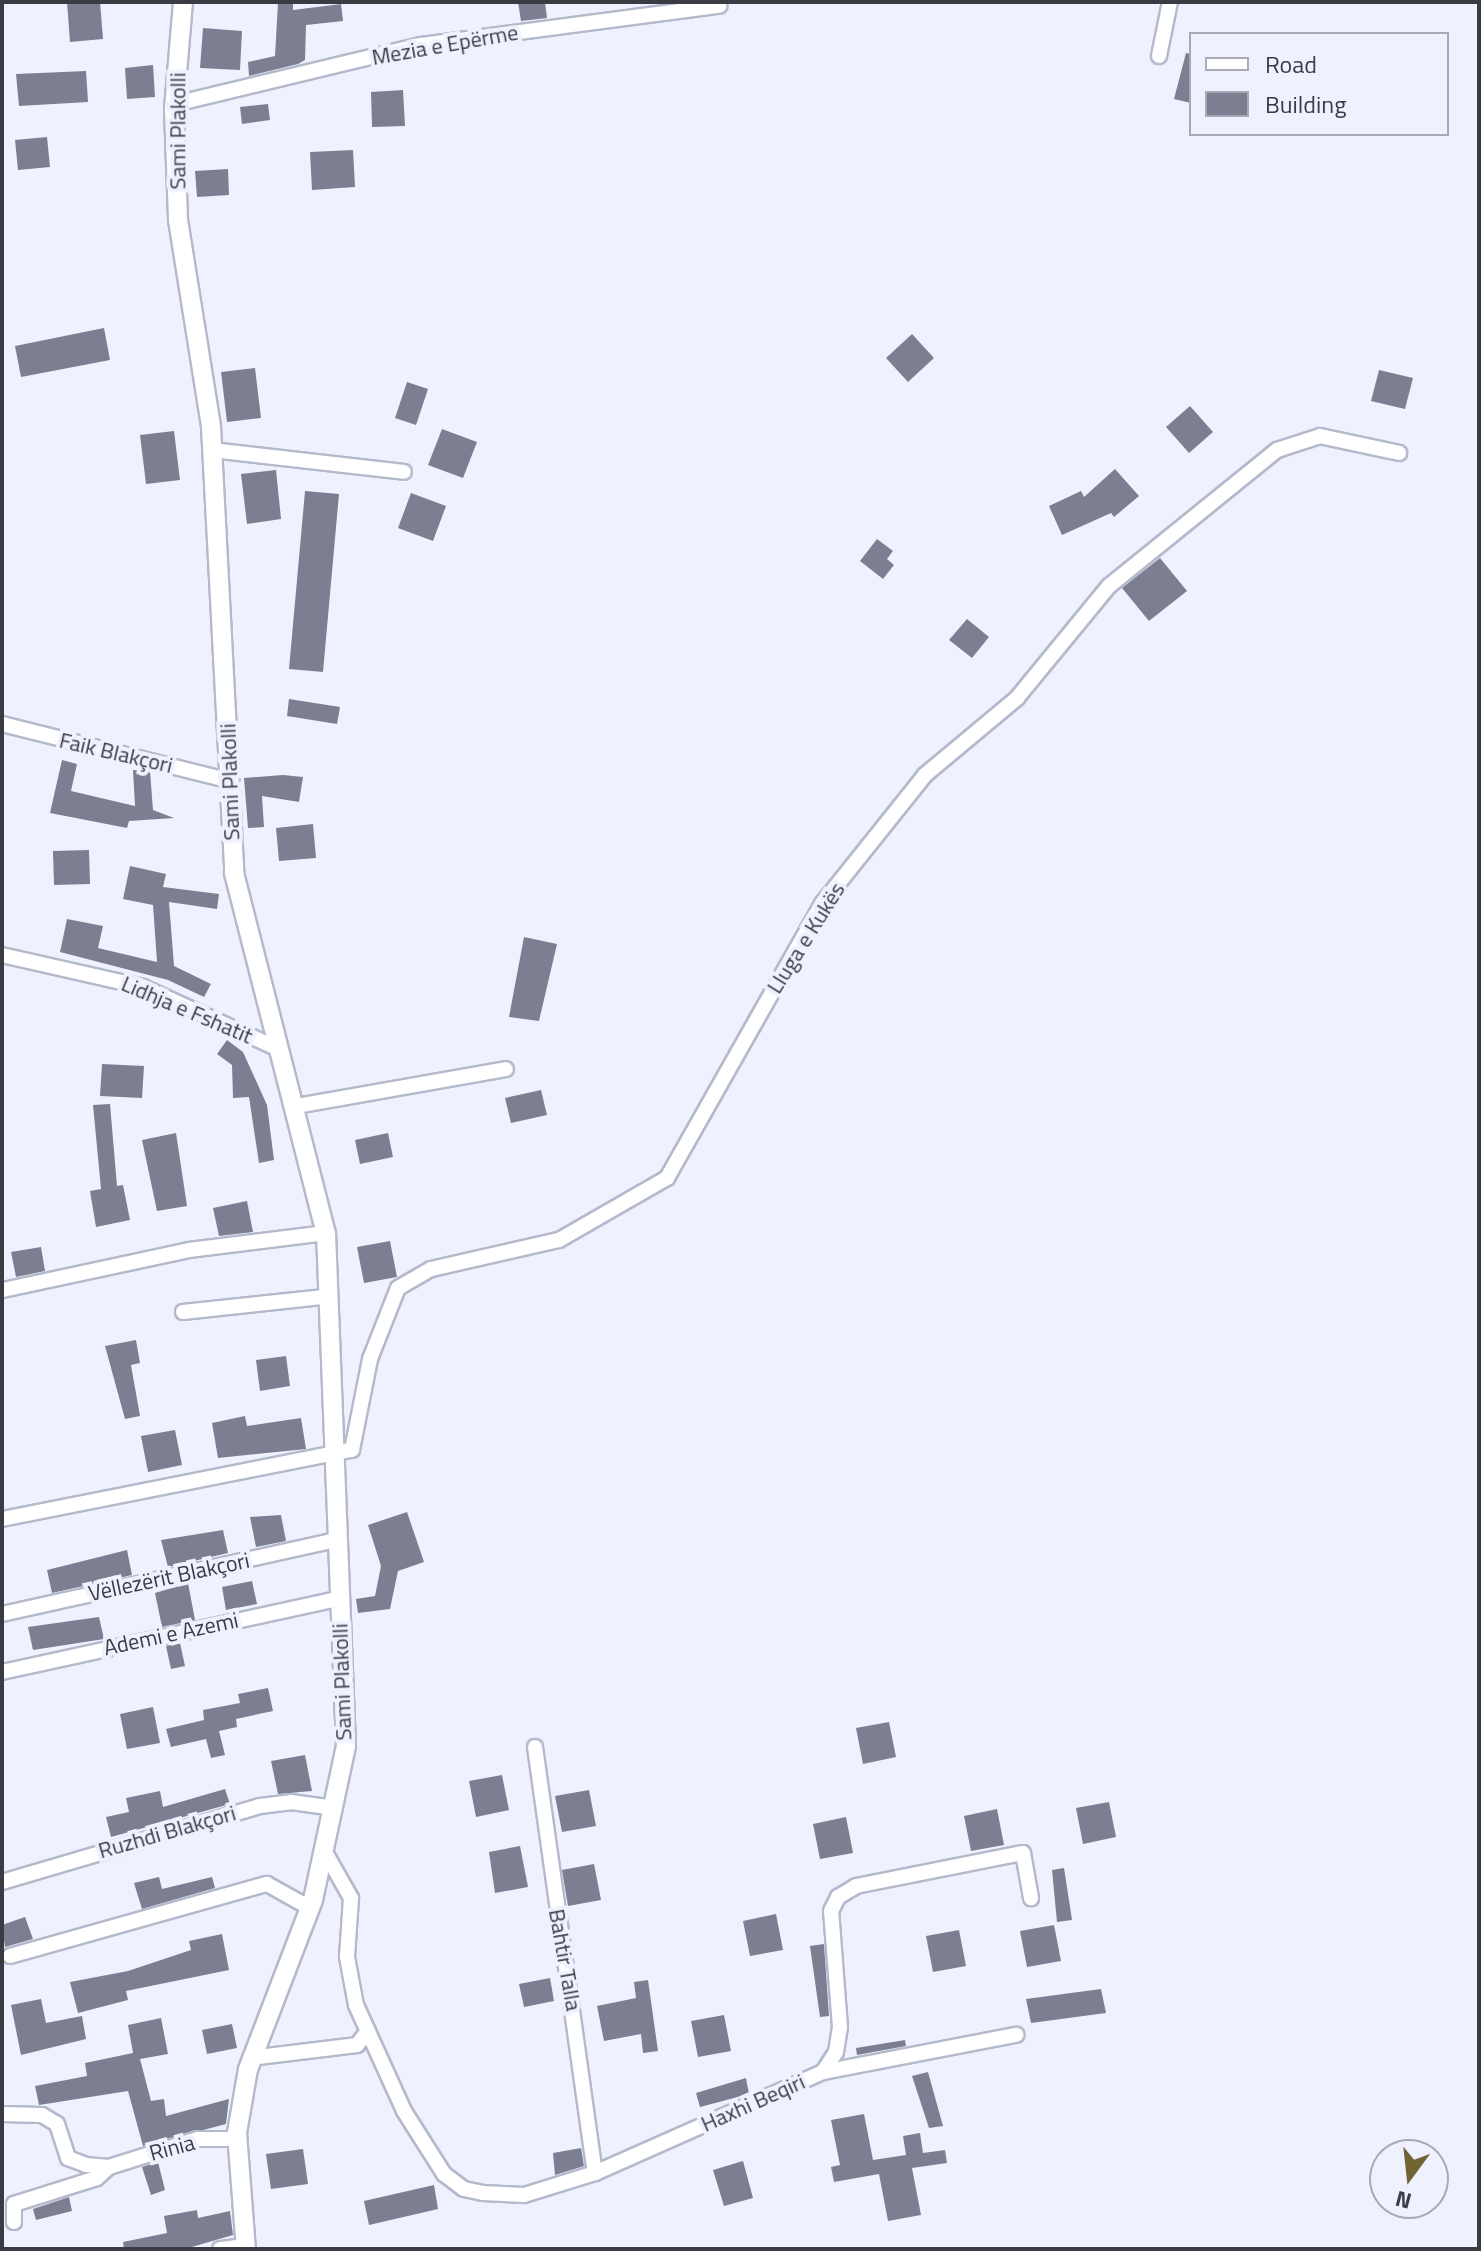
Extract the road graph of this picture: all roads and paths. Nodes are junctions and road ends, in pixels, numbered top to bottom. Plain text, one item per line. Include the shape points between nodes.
1 (183, 2) edge
2 (1170, 2) edge
3 (719, 6) dead end
4 (1159, 56) dead end
5 (175, 104) junction
6 (212, 450) junction
7 (1399, 453) dead end
8 (404, 472) dead end
9 (2, 724) edge
10 (230, 781) junction
11 (2, 955) edge
12 (276, 1048) junction
13 (506, 1069) dead end
14 (297, 1106) junction
15 (326, 1233) junction
16 (3, 1290) edge
17 (324, 1297) junction
18 (183, 1312) dead end
19 (332, 1453) junction
20 (2, 1519) edge
21 (336, 1540) junction
22 (340, 1598) junction
23 (2, 1614) edge
24 (2, 1672) edge
25 (535, 1747) dead end
26 (335, 1808) junction
27 (326, 1854) junction
28 (2, 1882) edge
29 (1031, 1898) dead end
30 (310, 1908) junction
31 (10, 1956) dead end
32 (368, 2031) junction
33 (1016, 2035) dead end
34 (250, 2058) junction
35 (823, 2072) junction
36 (2, 2114) edge
37 (238, 2139) junction
38 (109, 2167) junction
39 (595, 2173) junction
40 (14, 2222) dead end
41 (246, 2248) edge
42 (220, 2249) edge

1 - 5 street, Sami Plakolli
2 - 4 street
3 - 5 street, Mezia e Epërme via 421,45
5 - 6 street, Sami Plakolli via 178,220
6 - 8 street
6 - 10 street, Sami Plakolli
7 - 19 street, Lluga e Kukës via 1320,436 1277,450 1109,586 1017,698 925,775 822,904 667,1178 559,1240 431,1269 398,1288 370,1359 352,1450
9 - 10 street, Faik Blakçori
10 - 12 street, Sami Plakolli via 234,873
11 - 12 street, Lidhja e Fshatit via 143,987
12 - 14 street, Sami Plakolli
13 - 14 street
14 - 15 street, Sami Plakolli
15 - 16 street via 189,1250
15 - 17 street, Sami Plakolli
17 - 18 street
17 - 19 street, Sami Plakolli
19 - 20 street
19 - 21 street, Sami Plakolli
21 - 22 street, Sami Plakolli
21 - 23 street, Vëllezërit Blakçori
22 - 24 street, Ademi e Azemi
22 - 26 street, Sami Plakolli via 346,1746
25 - 39 street, Bahtir Talla
26 - 27 street, Sami Plakolli
26 - 28 street, Ruzhdi Blakçori via 291,1802 260,1806
27 - 30 street, Sami Plakolli
27 - 32 street, Haxhi Beqiri via 351,1898 349,1979
29 - 35 street, Haxhi Beqiri via 1023,1853 856,1886 838,1897 831,1911 840,2027 836,2052
30 - 31 street via 267,1884
30 - 34 street, Sami Plakolli
32 - 34 street via 357,2045
32 - 39 street, Haxhi Beqiri via 435,2162 464,2189 524,2195
33 - 35 street
34 - 37 street, Sami Plakolli
35 - 39 street, Haxhi Beqiri
36 - 38 street, Rinia via 42,2115 57,2124 68,2158
37 - 38 street, Rinia via 198,2139
37 - 41 street, Sami Plakolli
38 - 40 street, Rinia via 97,2178 14,2204
41 - 42 street, Sami Plakolli

